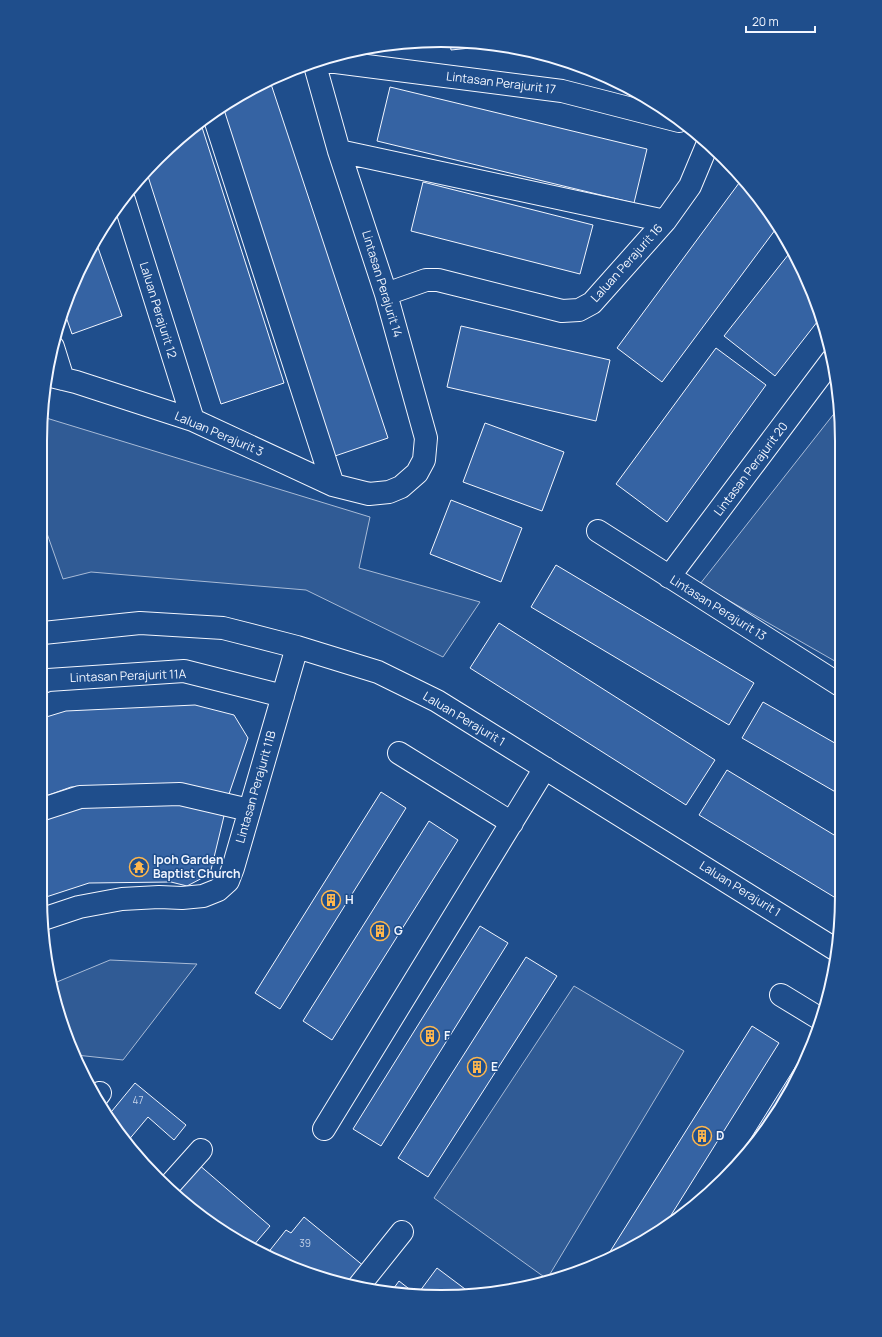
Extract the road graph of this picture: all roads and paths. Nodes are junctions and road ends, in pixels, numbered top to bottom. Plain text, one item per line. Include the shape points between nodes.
1 (334, 62) edge
2 (316, 67) edge
3 (215, 118) edge
4 (667, 118) edge
5 (705, 149) edge
6 (340, 151) junction
7 (125, 205) edge
8 (665, 221) junction
9 (386, 294) junction
10 (828, 371) edge
11 (55, 377) edge
12 (193, 420) junction
13 (332, 485) junction
14 (389, 492) joint
15 (598, 531) dead end
16 (669, 578) junction
17 (47, 633) edge
18 (296, 647) junction
19 (47, 680) edge
20 (835, 682) edge
21 (283, 696) junction
22 (399, 752) dead end
23 (545, 768) junction
24 (47, 807) edge
25 (249, 810) junction
26 (512, 823) junction
27 (48, 918) edge
28 (832, 947) edge
29 (781, 995) dead end
30 (816, 1016) edge
31 (324, 1129) dead end
32 (201, 1150) dead end
33 (171, 1183) edge
34 (402, 1232) dead end
35 (362, 1282) edge

1 - 4 street, Lintasan Perajurit 17 via 562,91
2 - 6 street, Lintasan Perajurit 14
3 - 13 street
5 - 8 street, Laluan Perajurit 16 via 690,186
6 - 8 street
6 - 9 street, Lintasan Perajurit 14
7 - 12 street, Laluan Perajurit 12
8 - 9 street, Laluan Perajurit 16 via 592,303 580,310 562,311 438,280 426,280
9 - 14 street, Lintasan Perajurit 14 via 426,438 424,460 417,473 401,487
10 - 16 street, Lintasan Perajurit 20
11 - 12 street, Laluan Perajurit 3
12 - 13 street, Laluan Perajurit 3
13 - 14 street, Laluan Perajurit 3 via 369,494
15 - 16 street, Lintasan Perajurit 13
16 - 20 street, Lintasan Perajurit 13
17 - 18 street, Laluan Perajurit 1 via 140,623 223,628
18 - 21 street, Lintasan Perajurit 11B
18 - 23 street, Laluan Perajurit 1 via 378,672 437,700
19 - 21 street, Lintasan Perajurit 11A via 184,671
21 - 25 street, Lintasan Perajurit 11B
22 - 26 street
23 - 26 street
23 - 28 street, Laluan Perajurit 1
24 - 25 street via 80,797 180,794
25 - 27 street, Lintasan Perajurit 11B via 228,881 218,890 203,896 182,898 122,899 79,907
26 - 31 street
29 - 30 street
32 - 33 street
34 - 35 street

